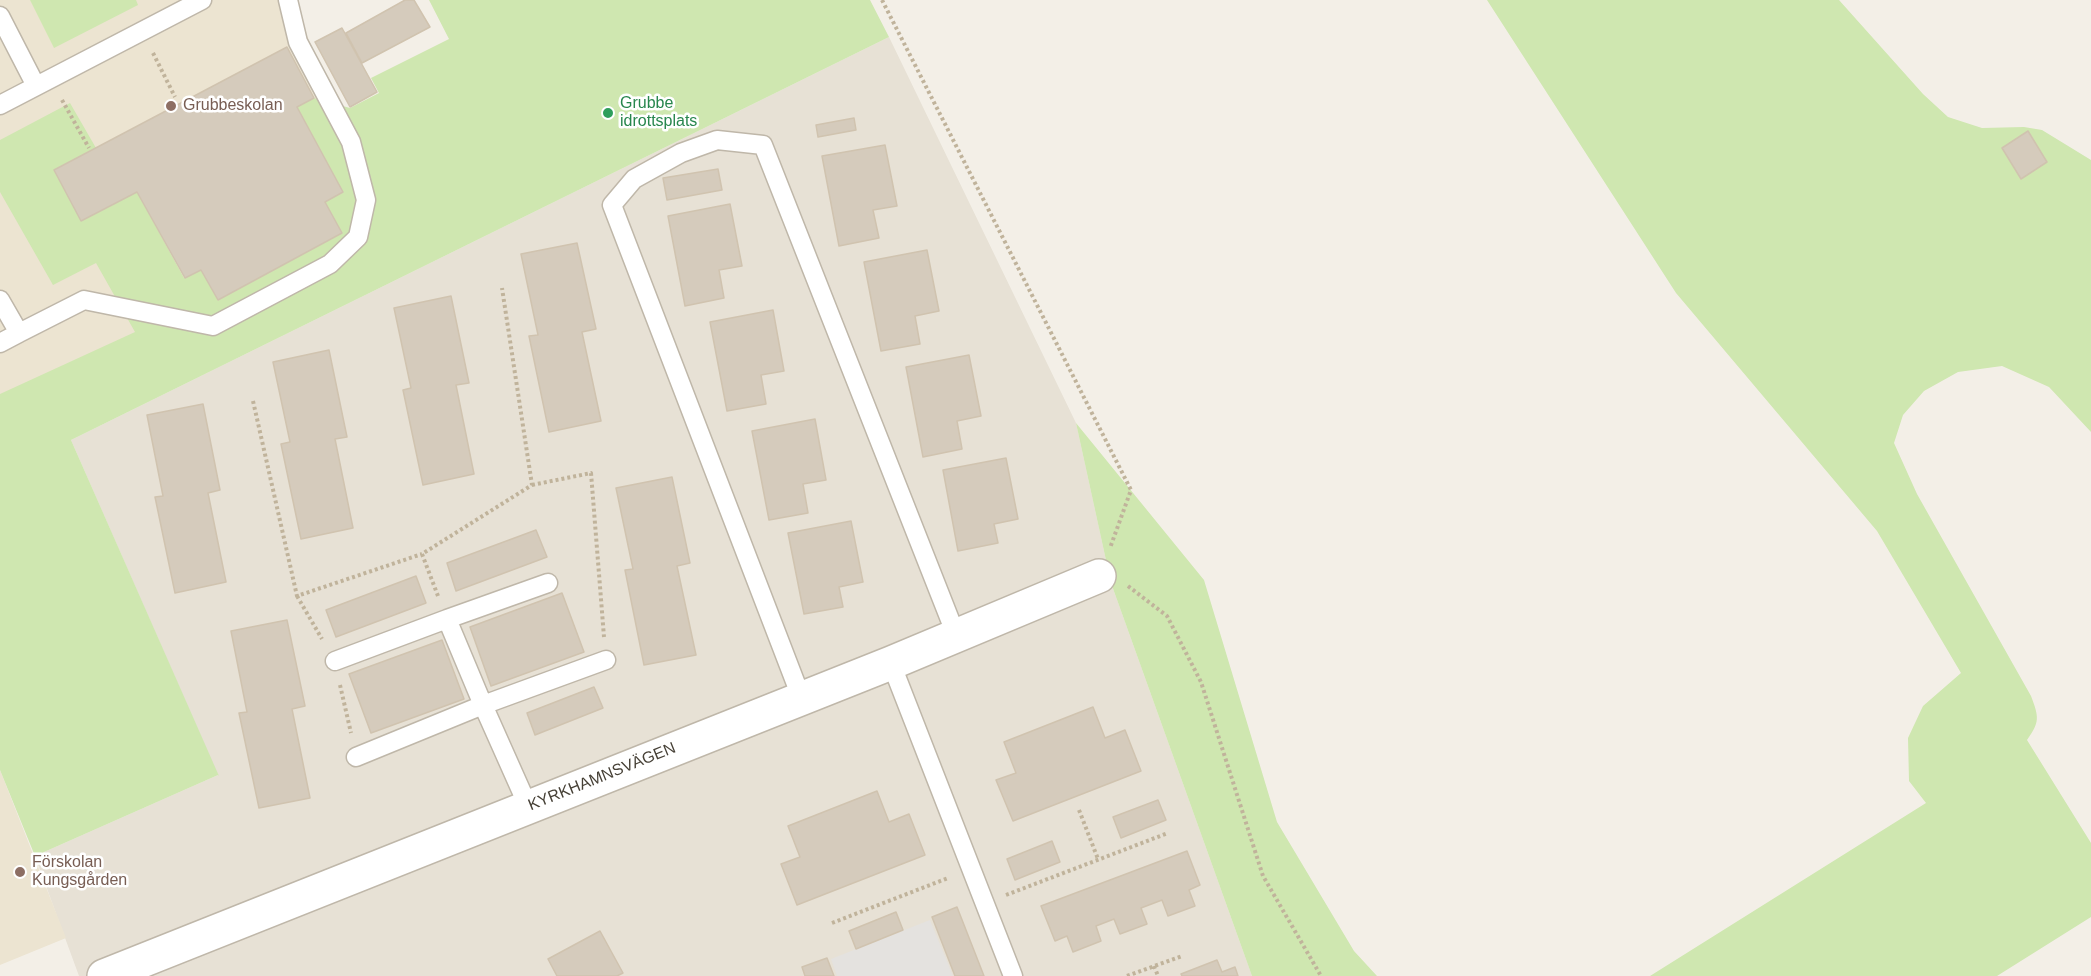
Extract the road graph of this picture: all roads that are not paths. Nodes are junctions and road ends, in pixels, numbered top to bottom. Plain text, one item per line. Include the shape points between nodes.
1 (202, 0) edge
2 (288, 0) edge
3 (0, 16) edge
4 (43, 83) junction
5 (0, 105) edge
6 (0, 300) edge
7 (19, 333) junction
8 (0, 343) edge
9 (1112, 580) road end
10 (548, 583) dead end
11 (447, 619) junction
12 (956, 635) junction
13 (606, 660) road end
14 (335, 661) dead end
15 (891, 663) junction
16 (801, 697) junction
17 (483, 705) junction
18 (356, 757) dead end
19 (528, 806) junction
20 (104, 976) edge
21 (1013, 976) edge

1 - 4 lane
2 - 7 lane via 298,42 351,142 366,200 358,237 330,264 213,326 84,300
3 - 4 lane
4 - 5 lane
6 - 7 lane
7 - 8 lane
9 - 12 street, KYRKHAMNSVÄGEN
10 - 11 lane
11 - 14 lane
11 - 17 lane
12 - 15 street, KYRKHAMNSVÄGEN
12 - 16 lane via 763,145 717,140 681,153 634,179 612,205
13 - 17 lane
15 - 16 street, KYRKHAMNSVÄGEN
15 - 21 lane
16 - 19 street, KYRKHAMNSVÄGEN
17 - 18 lane
17 - 19 lane
19 - 20 street, KYRKHAMNSVÄGEN

